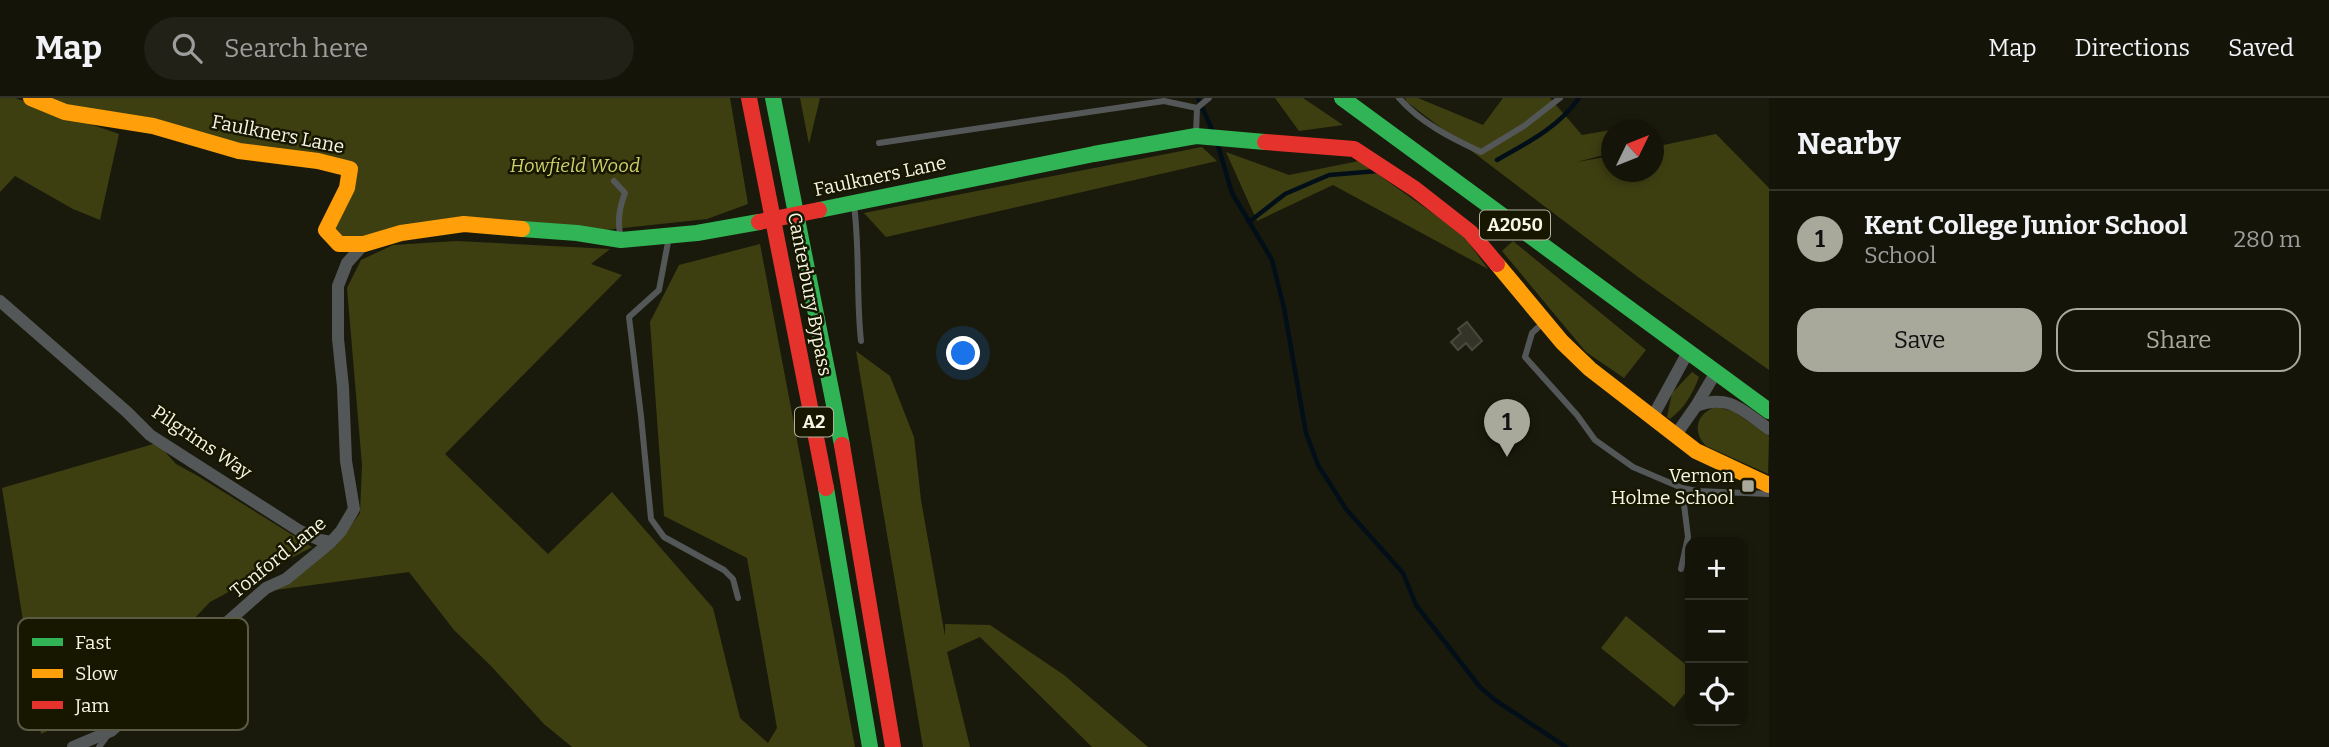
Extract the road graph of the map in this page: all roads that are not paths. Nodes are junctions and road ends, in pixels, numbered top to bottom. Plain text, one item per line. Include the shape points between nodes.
1 (31, 98) edge
2 (749, 98) edge
3 (773, 98) edge
4 (1342, 98) edge
5 (1399, 98) edge
6 (1560, 98) edge
7 (1207, 100) edge
8 (1197, 107) junction
9 (1201, 136) junction
10 (879, 143) dead end
11 (614, 181) dead end
12 (853, 203) junction
13 (669, 235) junction
14 (621, 240) junction
15 (364, 244) junction
16 (0, 301) edge
17 (1544, 321) junction
18 (861, 341) dead end
19 (1688, 352) junction
20 (1716, 372) junction
21 (1696, 406) junction
22 (1769, 411) edge
23 (1652, 418) junction
24 (1769, 429) edge
25 (1675, 436) junction
26 (1769, 485) edge
27 (1682, 488) junction
28 (1769, 494) edge
29 (331, 542) junction
30 (1681, 569) dead end
31 (737, 598) dead end
32 (232, 618) edge
33 (111, 731) joint
34 (73, 747) edge
35 (99, 747) edge
36 (870, 747) edge
37 (893, 747) edge

1 - 15 main road, Faulkners Lane via 65,112 153,126 239,151 350,169 347,188 326,230 339,244
2 - 36 main road, Canterbury Bypass / A2 via 822,466
3 - 37 main road, Canterbury Bypass / A2 via 846,463
4 - 19 main road, A2050
5 - 6 lane via 1429,125 1481,152
7 - 8 lane
8 - 9 lane
8 - 10 lane via 1164,101
9 - 12 main road, Faulkners Lane
9 - 17 main road, Faulkners Lane via 1354,149 1471,232
11 - 14 lane via 625,193 619,216
12 - 13 main road, Faulkners Lane, bridge
12 - 18 lane
13 - 14 main road, Faulkners Lane
13 - 31 lane via 659,290 629,317 651,519 664,537 724,570 733,579
14 - 15 main road, Faulkners Lane via 464,224 401,233
15 - 29 street, Tonford Lane via 346,263 338,286 346,461 354,509
16 - 29 street, Pilgrims Way via 150,435 300,531
17 - 23 main road, Faulkners Lane via 1590,369
17 - 27 lane via 1532,334 1525,357 1595,440 1633,467
19 - 20 main road, A2050
19 - 23 street
20 - 21 street
20 - 22 main road, A2050
21 - 24 street via 1727,402
21 - 25 street
23 - 25 main road, Faulkners Lane
25 - 26 main road, Faulkners Lane
27 - 28 lane
27 - 30 lane via 1688,537
29 - 32 street, Tonford Lane
33 - 34 street, Tonford Lane
33 - 35 lane

